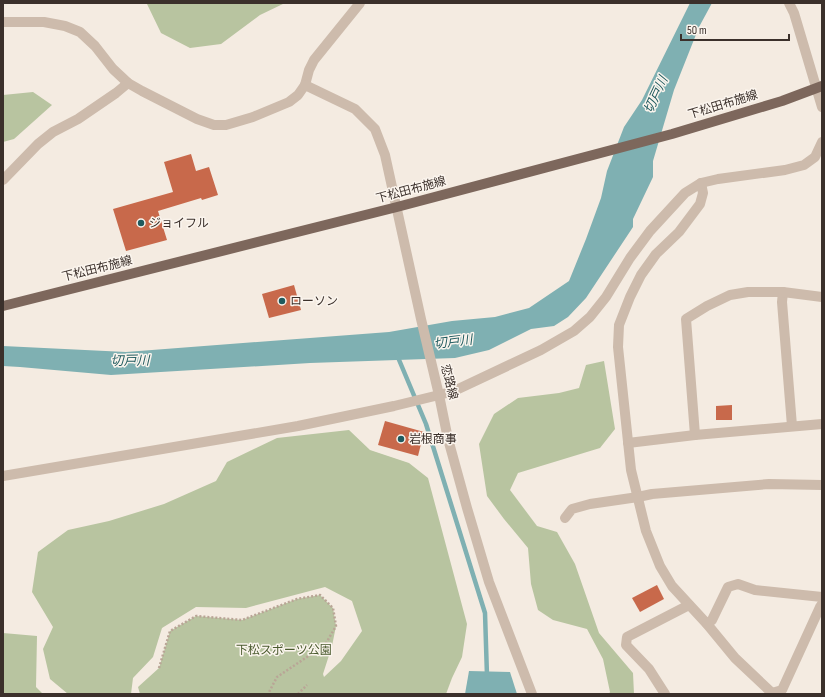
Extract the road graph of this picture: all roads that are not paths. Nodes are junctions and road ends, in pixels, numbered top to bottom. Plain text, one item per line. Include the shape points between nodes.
1 (360, 3) edge
2 (789, 3) edge
3 (3, 22) edge
4 (128, 83) junction
5 (305, 85) junction
6 (819, 88) edge
7 (822, 107) edge
8 (822, 142) edge
9 (3, 180) edge
10 (702, 182) junction
11 (397, 207) junction
12 (782, 292) junction
13 (822, 297) edge
14 (3, 306) edge
15 (440, 395) junction
16 (822, 424) edge
17 (792, 426) junction
18 (695, 435) junction
19 (628, 443) junction
20 (3, 476) edge
21 (822, 485) edge
22 (638, 497) junction
23 (565, 518) dead end
24 (822, 596) edge
25 (822, 604) edge
26 (689, 605) junction
27 (707, 624) junction
28 (532, 694) edge
29 (665, 694) edge
30 (773, 694) edge

1 - 5 street via 314,60
2 - 6 street
3 - 4 street via 44,22 80,32
4 - 5 street via 197,119 226,126 289,102
4 - 9 street via 78,119 53,132
5 - 11 street, 恋路線 via 355,109 375,129 385,154
6 - 7 street
6 - 11 main road, 下松田布施線 via 672,134
8 - 10 street via 815,157 804,165
10 - 15 street via 685,193 650,231 606,297 590,317 574,331 542,350
10 - 19 street via 700,204 679,232 656,254 642,275 619,326 618,348
11 - 14 main road, 下松田布施線
11 - 15 street, 恋路線 via 432,369
12 - 13 street
12 - 17 street
12 - 18 street via 730,295 686,319
15 - 20 street via 298,426
15 - 28 street, 恋路線 via 448,439 489,582
16 - 17 street
17 - 18 street
18 - 19 street
19 - 22 street
21 - 22 street via 769,484
22 - 23 street via 572,509
22 - 26 street via 646,531 660,566 672,586
24 - 27 street via 755,590 738,584 728,587 712,620
25 - 30 street via 782,690
26 - 27 street
26 - 29 street via 627,637 626,645 649,670
27 - 30 street via 735,658

